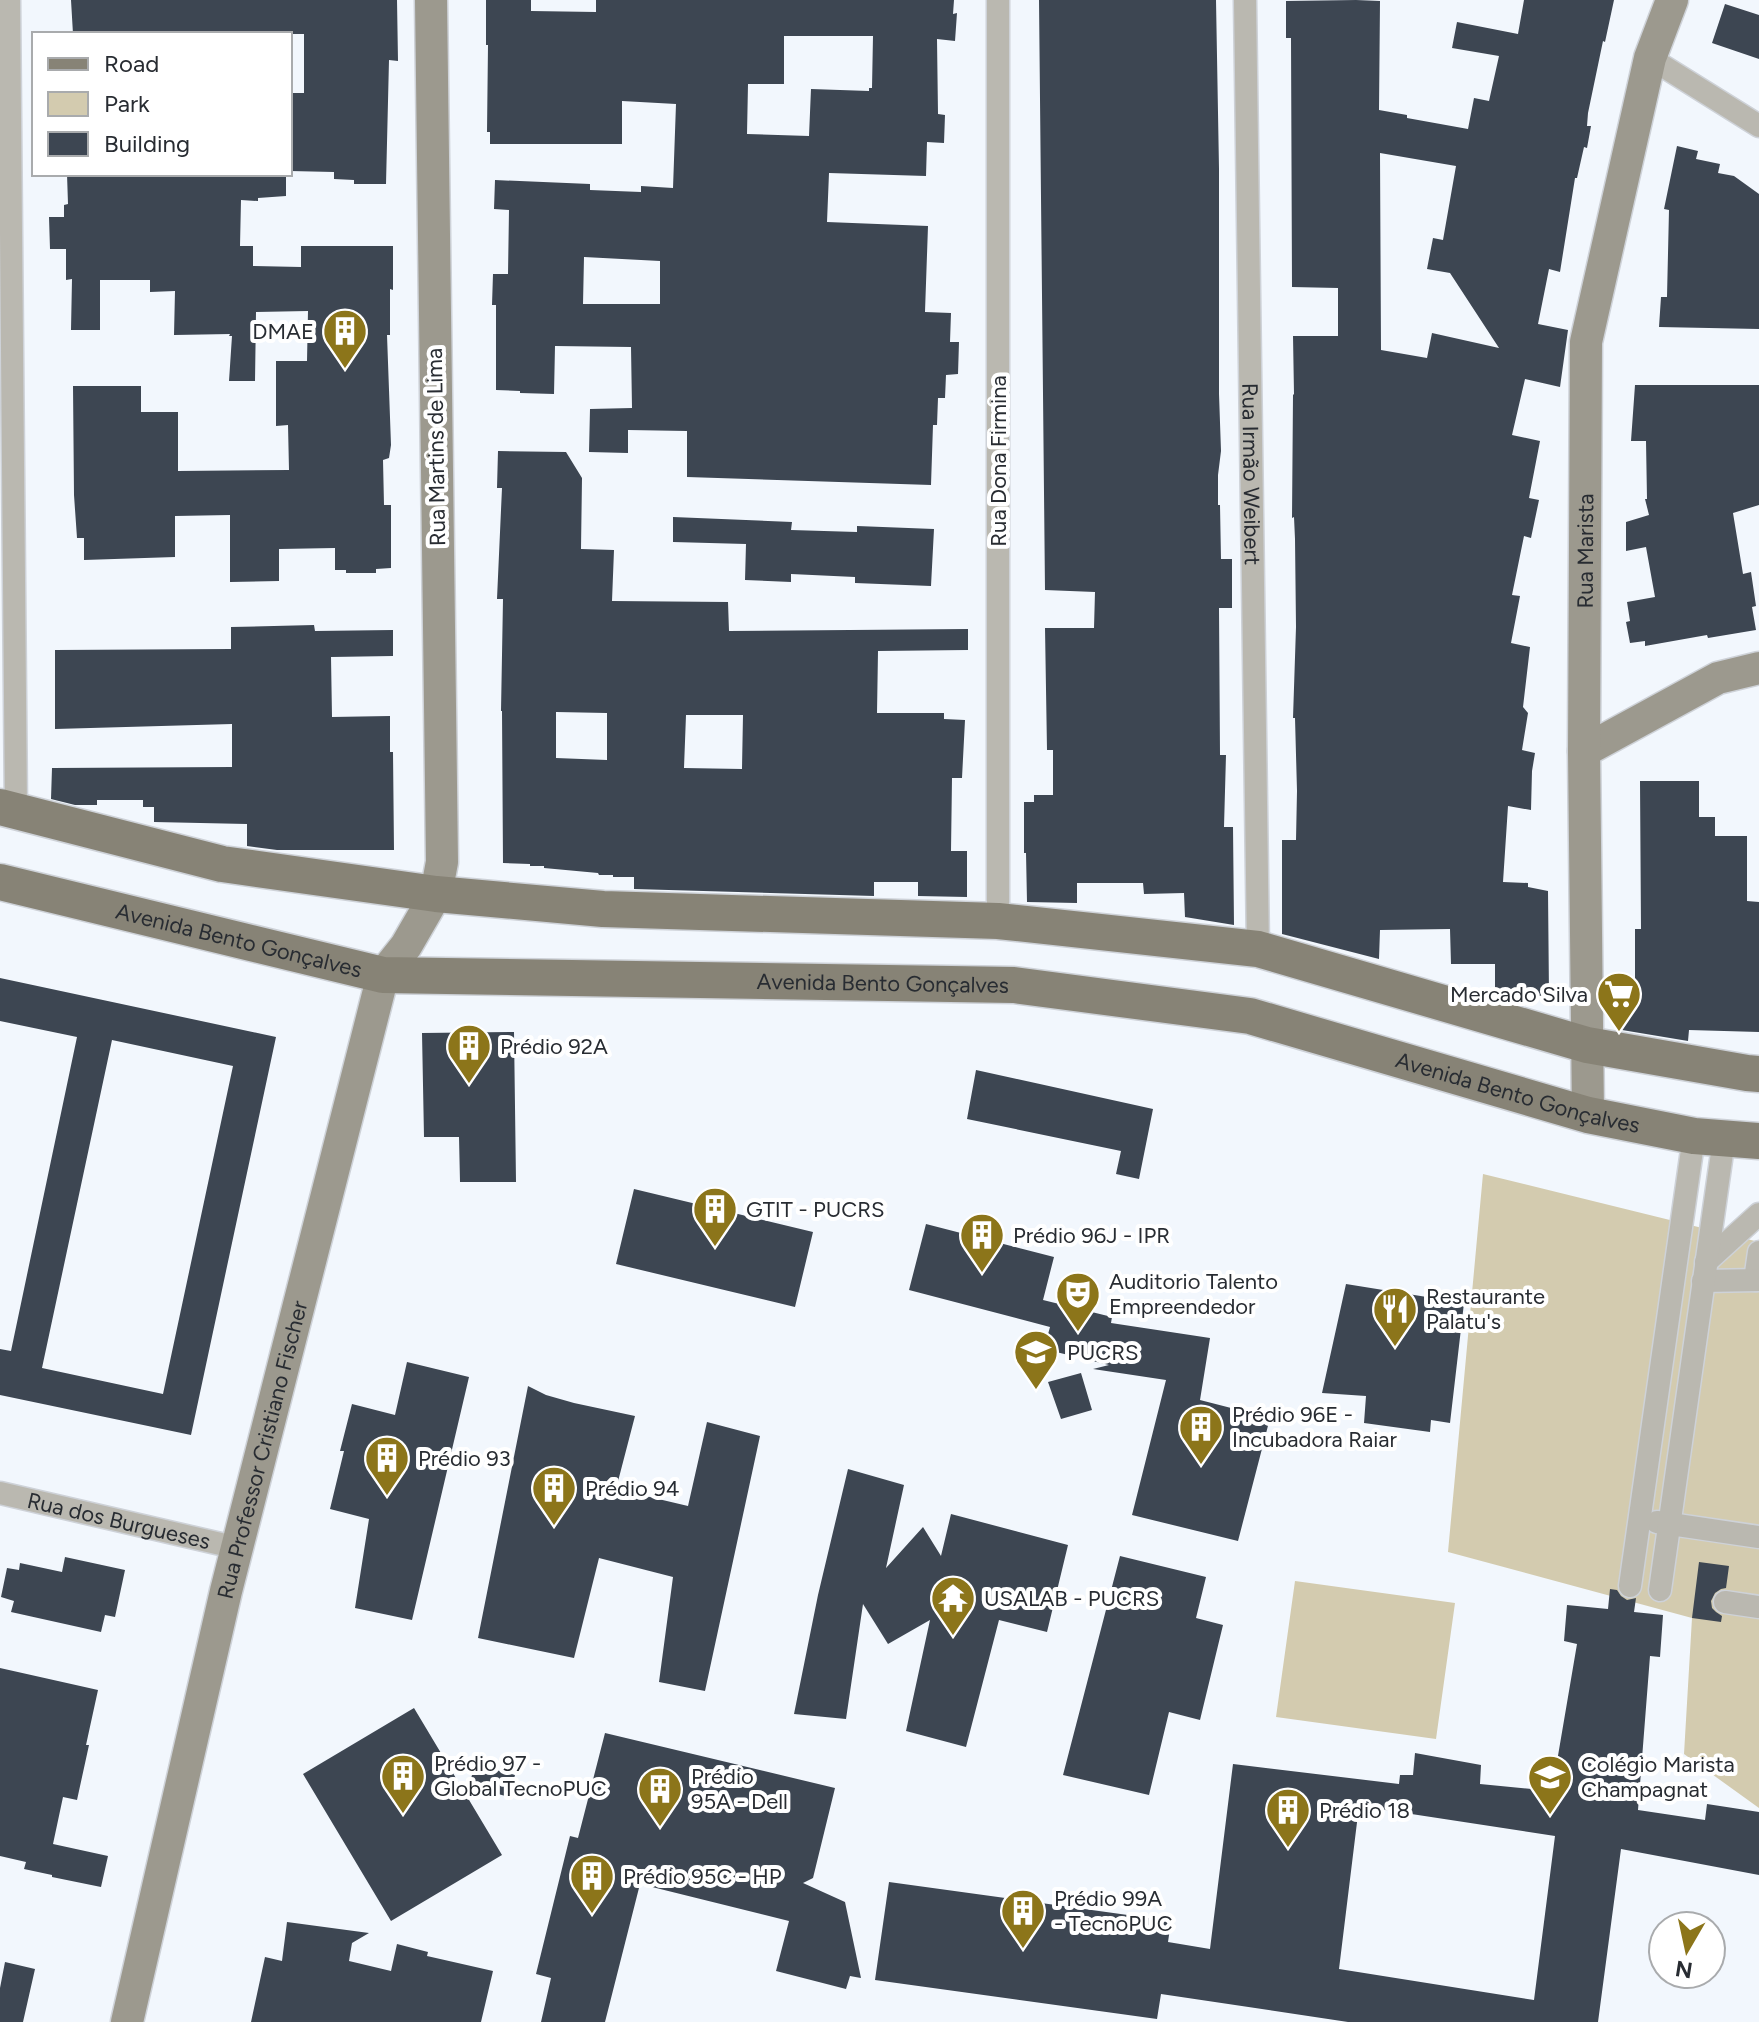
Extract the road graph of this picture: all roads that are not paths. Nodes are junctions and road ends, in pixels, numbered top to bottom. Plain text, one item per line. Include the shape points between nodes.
1 (9, 0) edge
2 (431, 0) edge
3 (998, 0) edge
4 (1245, 0) edge
5 (1672, 0) edge
6 (1650, 58) junction
7 (1759, 126) edge
8 (1759, 668) edge
9 (1584, 751) junction
10 (8, 810) edge
11 (0, 882) edge
12 (436, 894) junction
13 (998, 921) junction
14 (1258, 949) junction
15 (383, 975) junction
16 (1587, 1045) junction
17 (1759, 1074) edge
18 (1588, 1115) junction
19 (1726, 1139) edge
20 (1759, 1214) edge
21 (1680, 1231) junction
22 (1711, 1235) junction
23 (1759, 1252) edge
24 (1704, 1272) junction
25 (1757, 1280) edge
26 (0, 1493) edge
27 (1639, 1520) junction
28 (1669, 1524) junction
29 (1759, 1537) edge
30 (238, 1548) junction
31 (1630, 1586) dead end
32 (1660, 1590) dead end
33 (1725, 1602) dead end
34 (1759, 1607) edge
35 (127, 2022) edge

1 - 10 street
2 - 12 street, Rua Martins de Lima via 442,862
3 - 13 street, Rua Dona Firmina
4 - 14 street, Rua Irmão Weibert
5 - 6 street, Rua Marista
6 - 7 street
6 - 9 street, Rua Marista via 1586,342
8 - 9 street via 1718,678
9 - 16 street, Rua Marista
10 - 12 main road via 222,864
11 - 15 main road, Avenida Bento Gonçalves
12 - 13 main road via 603,909
12 - 15 street, Rua Professor Cristiano Fischer
13 - 14 main road
14 - 16 main road
15 - 18 main road, Avenida Bento Gonçalves via 1014,985 1250,1016
15 - 30 street, Rua Professor Cristiano Fischer
16 - 17 main road
16 - 18 street, Rua Marista
18 - 19 main road, Avenida Bento Gonçalves
19 - 21 street
19 - 22 street
20 - 24 street
21 - 22 street
21 - 27 street
22 - 24 street
23 - 25 street
24 - 25 street
24 - 28 street
26 - 30 street, Rua dos Burgueses
27 - 28 street
27 - 31 street
28 - 29 street
28 - 32 street
30 - 35 street, Rua Professor Cristiano Fischer
33 - 34 street

